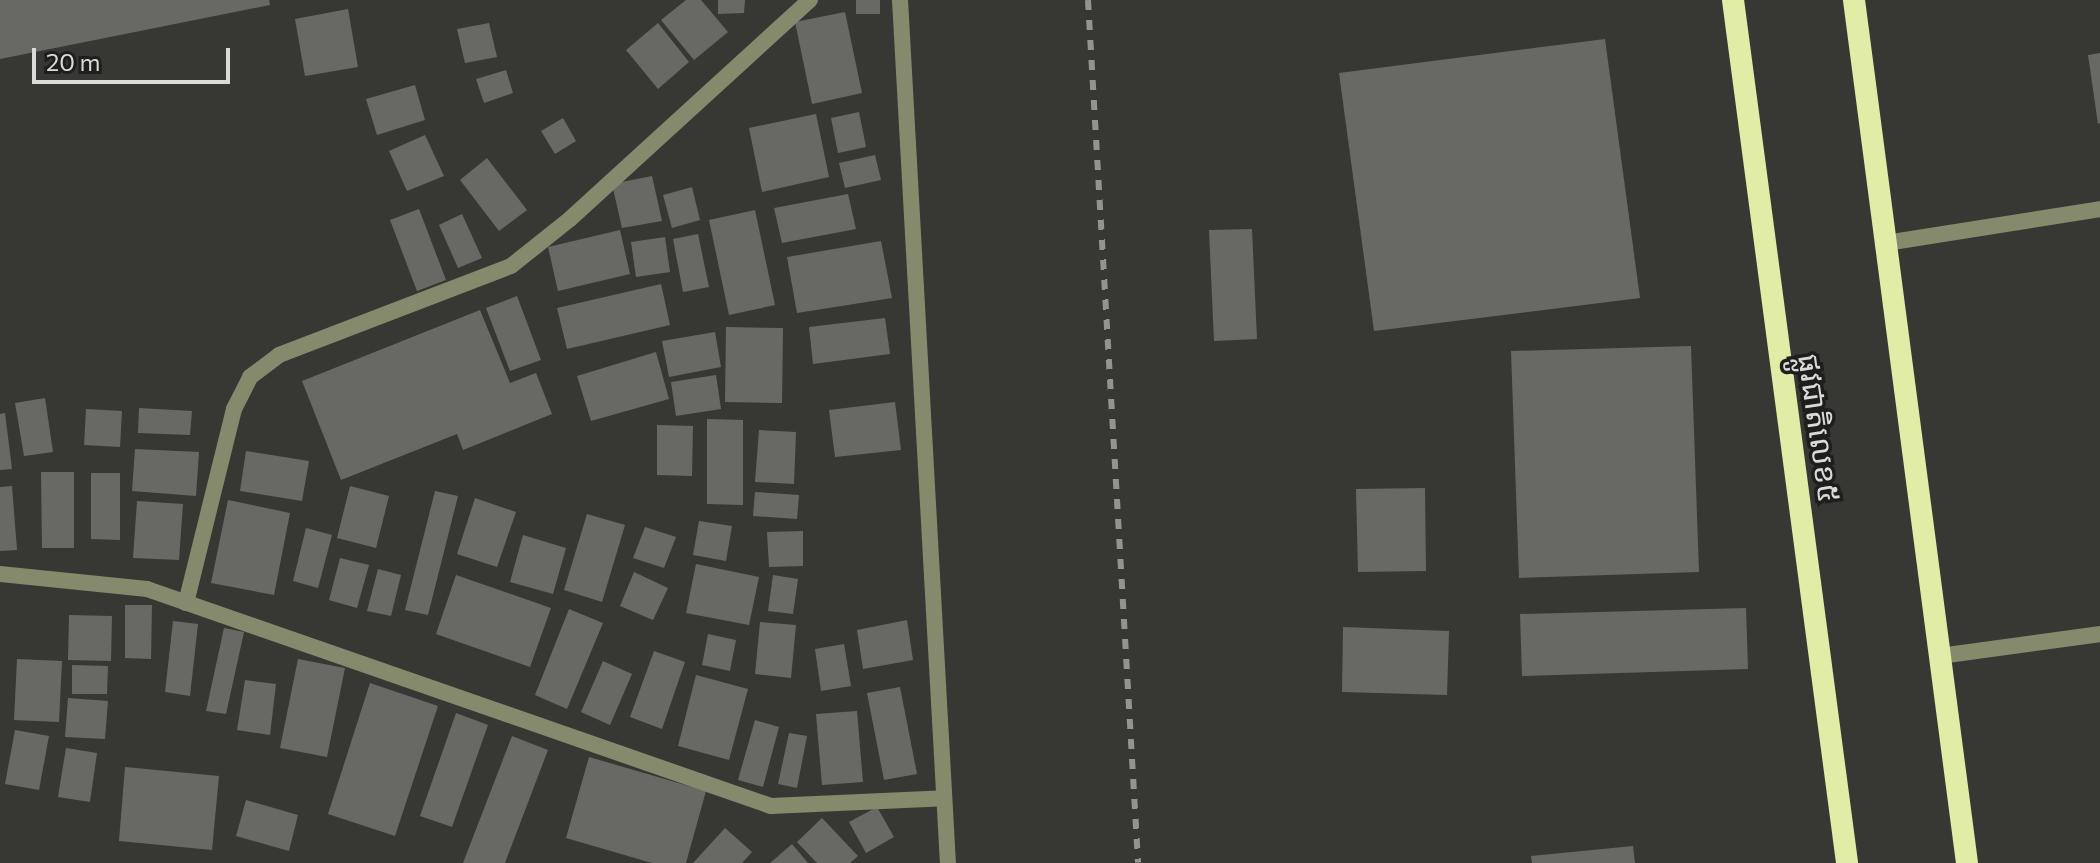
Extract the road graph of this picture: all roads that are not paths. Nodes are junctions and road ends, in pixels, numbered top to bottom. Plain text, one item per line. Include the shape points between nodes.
1 (810, 0) edge
2 (900, 0) edge
3 (1733, 0) edge
4 (1854, 0) edge
5 (2100, 209) edge
6 (1886, 243) junction
7 (0, 574) edge
8 (186, 603) junction
9 (2100, 634) edge
10 (1940, 656) junction
11 (944, 798) junction
12 (948, 863) edge
13 (1847, 863) edge
14 (1967, 863) edge

1 - 8 street via 570,219 511,266 279,355 250,377 234,409
2 - 11 street
3 - 13 highway, ផ្លូវជាតិលេខ៥
4 - 6 highway
5 - 6 street
6 - 10 highway
7 - 8 street via 147,589
8 - 11 street via 771,806
9 - 10 street
10 - 14 highway
11 - 12 street

